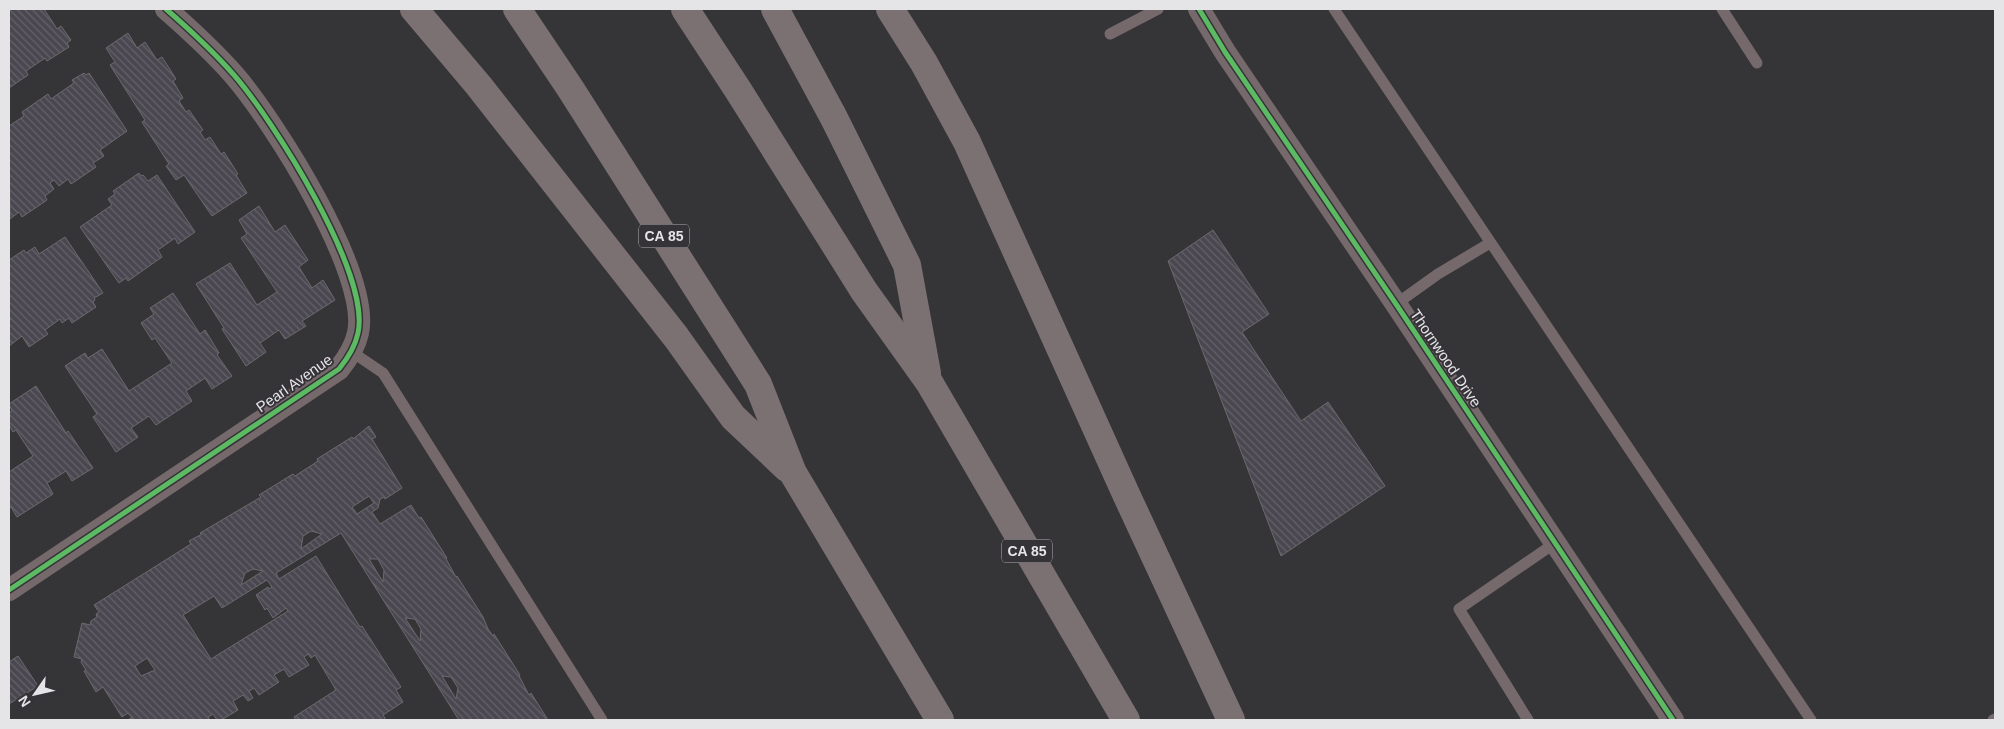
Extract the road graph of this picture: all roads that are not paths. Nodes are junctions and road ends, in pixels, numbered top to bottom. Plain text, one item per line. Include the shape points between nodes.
1 (166, 9) edge
2 (414, 9) edge
3 (517, 9) edge
4 (685, 9) edge
5 (775, 9) edge
6 (890, 9) edge
7 (1158, 9) edge
8 (1199, 9) edge
9 (1334, 9) edge
10 (1722, 9) edge
11 (1110, 34) dead end
12 (1757, 63) dead end
13 (1490, 243) junction
14 (1396, 304) junction
15 (352, 352) junction
16 (929, 382) junction
17 (793, 473) junction
18 (1555, 543) junction
19 (9, 590) edge
20 (602, 720) edge
21 (940, 720) edge
22 (1126, 720) edge
23 (1231, 720) edge
24 (1528, 720) edge
25 (1673, 720) edge
26 (1811, 720) edge

1 - 15 street, Pearl Avenue via 199,37 235,76 273,128 327,218 346,263 358,308 359,332
2 - 17 highway via 479,86 664,321 733,417
3 - 17 highway, CA 85 via 758,384
4 - 16 highway, CA 85 via 864,291
5 - 16 highway via 907,265
6 - 23 highway via 967,142
7 - 11 lane
8 - 14 street, Thornwood Drive via 1224,52
9 - 13 lane
10 - 12 lane
13 - 14 lane
13 - 26 lane
14 - 18 street, Thornwood Drive
15 - 19 street, Pearl Avenue via 339,369
15 - 20 lane via 383,373
16 - 22 highway, CA 85
17 - 21 highway, CA 85
18 - 24 lane via 1460,610
18 - 25 street, Thornwood Drive

